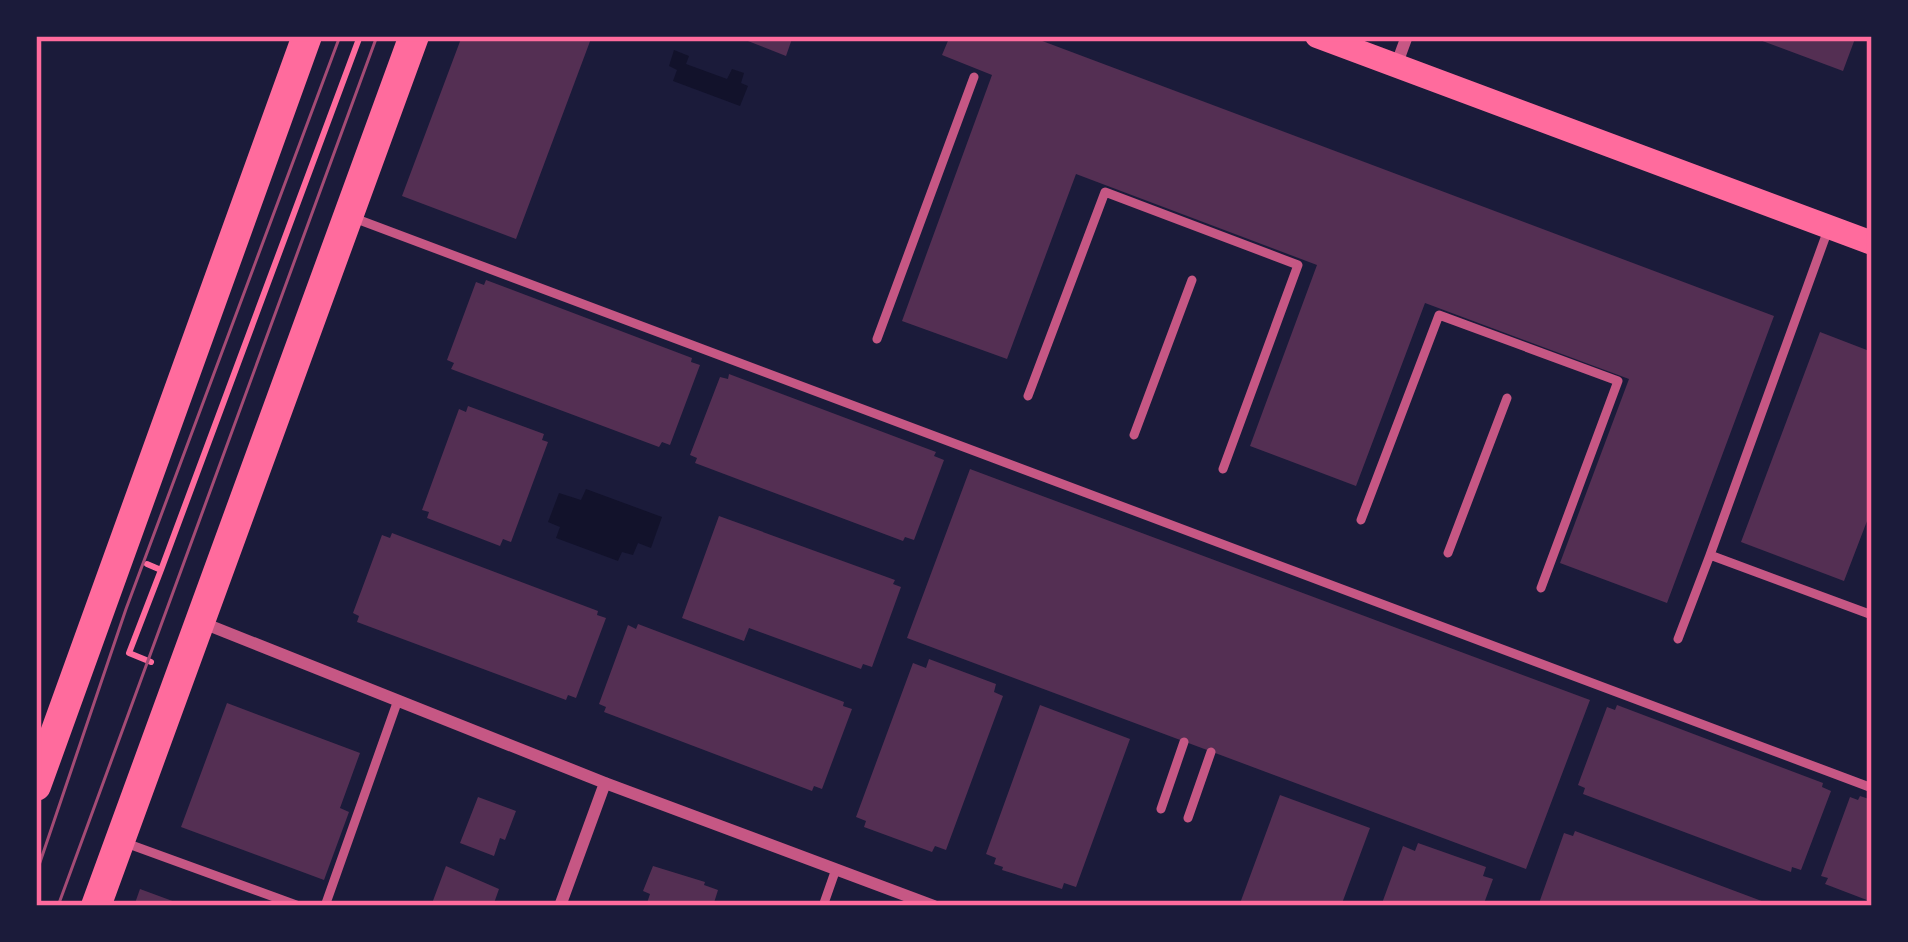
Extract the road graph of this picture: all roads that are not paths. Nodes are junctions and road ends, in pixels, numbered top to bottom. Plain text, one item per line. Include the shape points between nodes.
1 (307, 36) edge
2 (414, 36) edge
3 (1317, 36) edge
4 (1407, 36) edge
5 (1396, 66) junction
6 (974, 77) dead end
7 (349, 216) junction
8 (1829, 226) junction
9 (1872, 243) edge
10 (1192, 280) dead end
11 (877, 339) dead end
12 (1028, 396) dead end
13 (1507, 398) dead end
14 (1134, 436) dead end
15 (1223, 469) dead end
16 (1361, 520) dead end
17 (1448, 553) dead end
18 (1710, 555) junction
19 (1540, 588) dead end
20 (1872, 615) edge
21 (202, 622) junction
22 (1678, 639) dead end
23 (398, 700) junction
24 (1184, 742) dead end
25 (1211, 752) dead end
26 (605, 783) junction
27 (36, 786) edge
28 (1872, 788) edge
29 (1161, 809) dead end
30 (1188, 818) dead end
31 (121, 841) junction
32 (836, 869) junction
33 (96, 906) edge
34 (299, 906) edge
35 (325, 906) edge
36 (560, 906) edge
37 (823, 906) edge
38 (934, 906) edge

1 - 27 main road
2 - 7 main road
3 - 5 main road
4 - 5 street
5 - 8 main road
6 - 11 lane
7 - 21 main road
7 - 28 lane
8 - 9 main road
8 - 18 lane
10 - 14 lane
12 - 15 lane via 1105,192 1298,266
13 - 17 lane
16 - 19 lane via 1438,315 1618,381
18 - 20 lane
18 - 22 lane
21 - 23 street
21 - 31 main road
23 - 26 street
23 - 35 lane
24 - 29 lane
25 - 30 lane
26 - 32 street
26 - 36 street
31 - 33 main road
31 - 34 lane
32 - 37 lane
32 - 38 street

